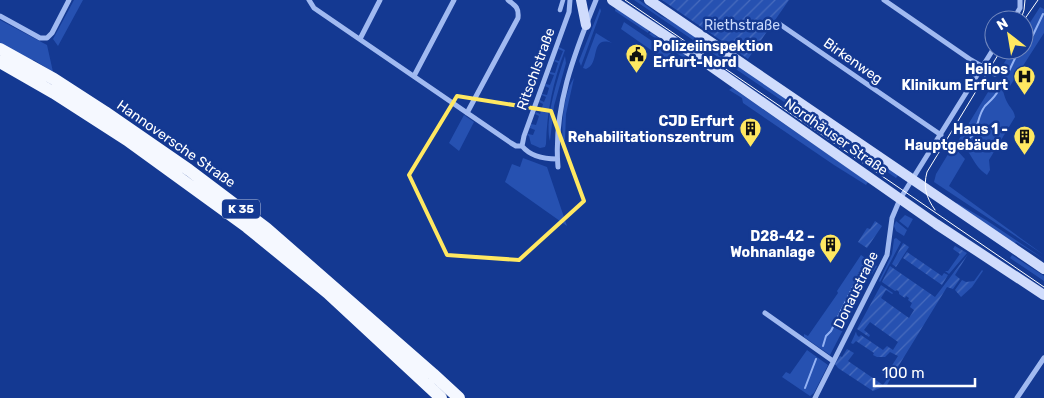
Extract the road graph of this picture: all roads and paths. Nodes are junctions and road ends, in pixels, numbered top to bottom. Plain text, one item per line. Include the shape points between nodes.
1 (69, 0) edge
2 (309, 0) edge
3 (380, 0) edge
4 (454, 0) edge
5 (508, 0) edge
6 (563, 0) edge
7 (570, 0) edge
8 (576, 0) edge
9 (581, 0) edge
10 (596, 0) edge
11 (612, 0) edge
12 (650, 0) edge
13 (884, 0) edge
14 (560, 10) dead end
15 (0, 16) edge
16 (578, 17) dead end
17 (778, 23) dead end
18 (586, 25) junction
19 (360, 39) junction
20 (0, 49) edge
21 (986, 60) edge
22 (0, 62) edge
23 (982, 66) junction
24 (995, 74) dead end
25 (414, 76) junction
26 (467, 113) junction
27 (941, 135) junction
28 (522, 146) junction
29 (557, 159) junction
30 (558, 167) dead end
31 (913, 180) junction
32 (900, 199) junction
33 (1044, 269) edge
34 (1044, 295) edge
35 (765, 313) dead end
36 (1044, 358) edge
37 (834, 361) junction
38 (441, 398) edge
39 (459, 398) edge
40 (815, 398) edge
41 (1017, 398) edge

1 - 15 street via 47,38 40,38
2 - 19 street via 314,8
3 - 19 street
4 - 25 street
5 - 26 street via 517,6 518,18
6 - 14 street
7 - 28 street, Ritschlstraße via 569,12
8 - 16 street
9 - 18 main road
10 - 18 street
11 - 32 main road, Nordhäuser Straße
12 - 31 main road, Nordhäuser Straße
13 - 23 street
17 - 27 street, Birkenweg
18 - 29 street via 562,101
19 - 25 street
20 - 39 highway, Hannoversche Straße / K 35 via 105,112 266,228
21 - 23 street, Donaustraße
22 - 38 highway, Hannoversche Straße / K 35 via 127,140 247,227 328,293
23 - 24 street
23 - 27 street, Donaustraße
25 - 26 street
26 - 28 street via 511,143
27 - 31 street, Donaustraße
28 - 29 street via 533,154
29 - 30 street
31 - 32 street, Donaustraße
31 - 33 main road, Nordhäuser Straße
32 - 34 main road, Nordhäuser Straße
32 - 37 street, Donaustraße via 892,218 887,255
35 - 37 street
36 - 41 street
37 - 40 street, Donaustraße

